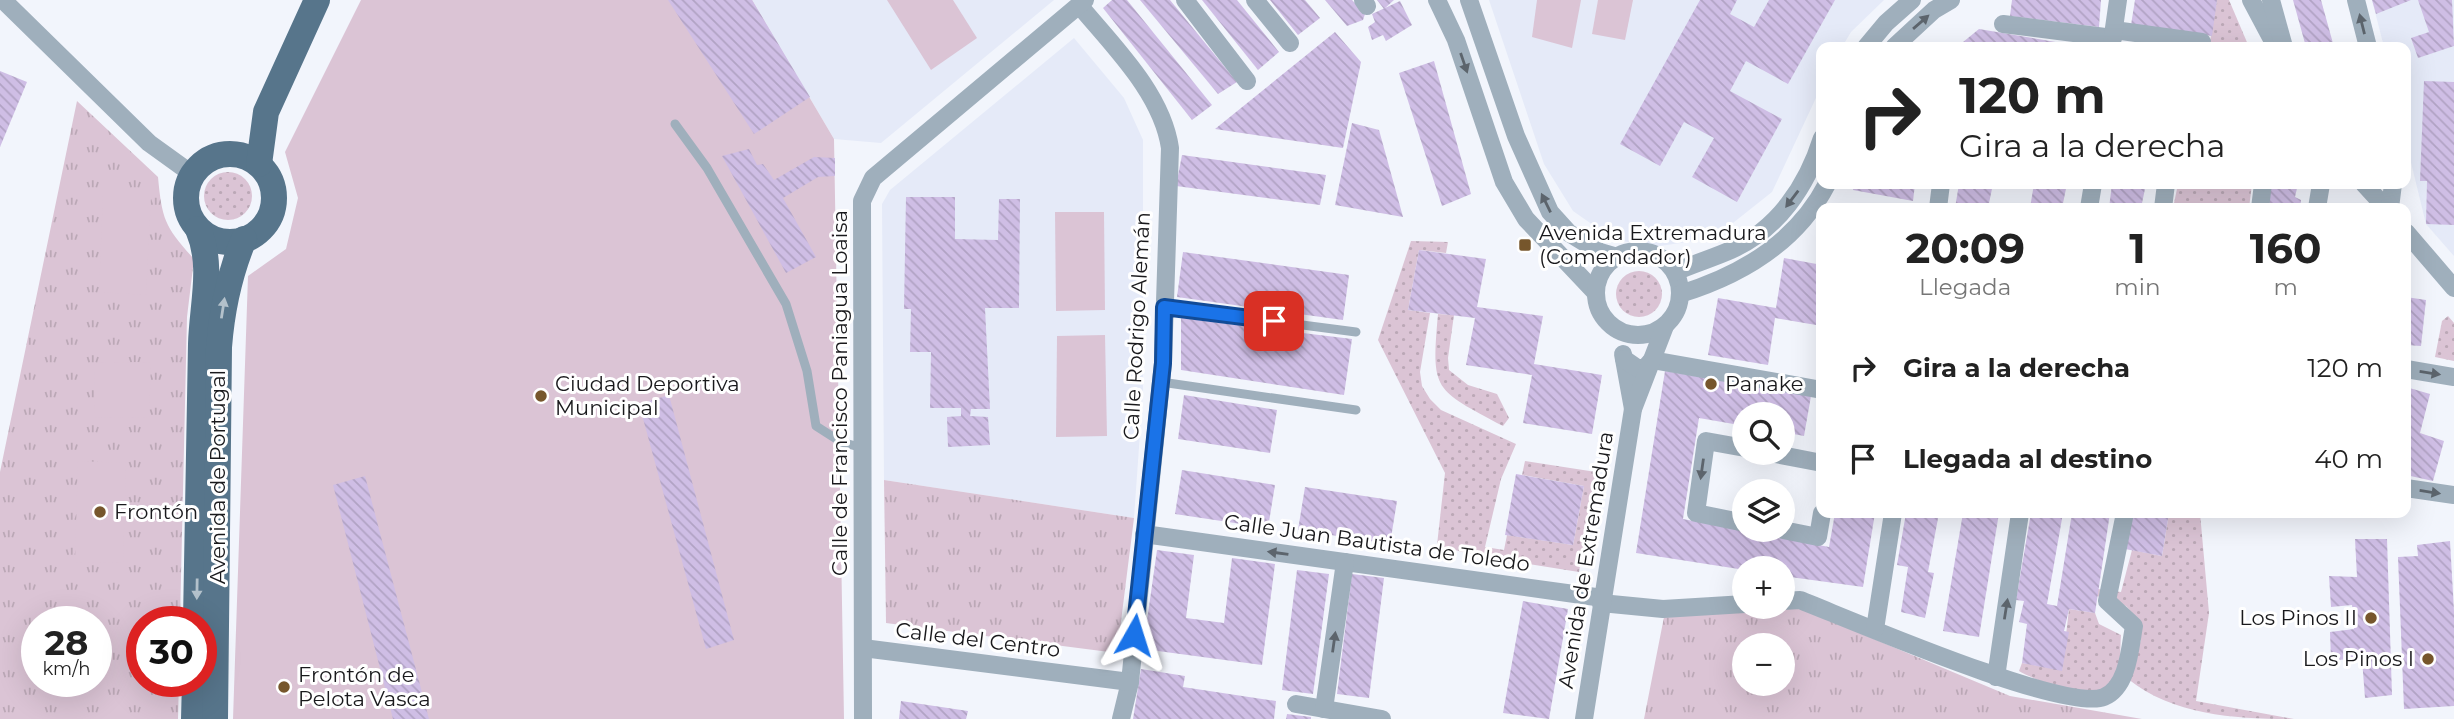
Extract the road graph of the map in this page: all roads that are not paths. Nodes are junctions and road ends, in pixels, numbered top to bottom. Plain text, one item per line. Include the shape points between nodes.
1 (3, 0) edge
2 (317, 0) edge
3 (1185, 0) edge
4 (1255, 0) edge
5 (1437, 0) edge
6 (1469, 0) edge
7 (1912, 0) edge
8 (1951, 0) edge
9 (2118, 0) edge
10 (2251, 0) edge
11 (2271, 0) edge
12 (2357, 0) edge
13 (1082, 3) edge
14 (2003, 24) dead end
15 (2113, 39) edge
16 (1870, 42) edge
17 (1899, 42) edge
18 (2180, 42) edge
19 (2273, 42) edge
20 (2283, 42) edge
21 (2367, 42) edge
22 (1290, 43) dead end
23 (1247, 81) dead end
24 (266, 112) junction
25 (675, 124) dead end
26 (228, 154) junction
27 (1816, 156) edge
28 (259, 164) junction
29 (192, 174) junction
30 (2369, 189) edge
31 (2383, 203) edge
32 (1816, 205) edge
33 (198, 229) junction
34 (2411, 238) edge
35 (244, 239) junction
36 (1617, 257) junction
37 (1675, 272) junction
38 (2454, 288) edge
39 (1596, 293) junction
40 (1680, 294) junction
41 (1164, 307) junction
42 (1665, 326) junction
43 (1618, 330) junction
44 (1356, 332) dead end
45 (1624, 359) junction
46 (1652, 360) junction
47 (2411, 370) edge
48 (2454, 377) edge
49 (1161, 382) junction
50 (1816, 389) edge
51 (1633, 409) junction
52 (1356, 410) dead end
53 (1732, 446) edge
54 (863, 449) junction
55 (1795, 458) edge
56 (1816, 462) edge
57 (2411, 489) edge
58 (2454, 495) edge
59 (1821, 518) edge
60 (1892, 518) edge
61 (2019, 518) edge
62 (2124, 518) edge
63 (1732, 520) edge
64 (1795, 532) edge
65 (1144, 534) junction
66 (1345, 562) junction
67 (1602, 600) junction
68 (1795, 600) edge
69 (1732, 605) edge
70 (196, 606) edge
71 (1875, 629) junction
72 (863, 649) junction
73 (1996, 677) junction
74 (1130, 682) junction
75 (195, 697) edge
76 (1296, 704) dead end
77 (1324, 709) junction
78 (1360, 717) edge
79 (194, 719) edge
80 (215, 719) edge
81 (863, 719) edge
82 (1121, 719) edge
83 (1382, 719) edge
84 (1584, 719) edge

1 - 29 street via 149,143
2 - 24 main road
3 - 23 street
4 - 22 street
5 -> 39 street via 1456,40 1504,182 1526,219
36 -> 6 street via 1600,253 1569,233 1550,212 1516,136
7 - 16 street
17 -> 8 street
9 - 15 street
10 - 19 street
11 - 20 street
21 -> 12 street
13 - 41 street, Calle Rodrigo Alemán via 1137,75 1167,131
13 - 54 street, Calle de Francisco Paniagua Loaisa via 873,178 862,201
14 - 15 street
15 - 18 street
24 - 26 main road
24 - 28 main road
25 - 54 lane via 707,168 786,304 807,371 816,426
26 - 28 main road
26 - 29 main road via 211,158
27 -> 37 street via 1797,195 1773,223 1734,249
28 - 35 main road via 268,175 274,202 262,228
29 - 33 main road via 186,202
30 - 31 street
32 - 40 street via 1788,239 1744,268
33 - 35 main road via 224,242
33 -> 70 main road, Avenida de Portugal via 208,269 202,326
34 - 38 street
80 -> 35 main road, Avenida de Portugal via 219,347 222,307
36 - 37 street via 1629,252 1656,254
36 - 39 street via 1606,266
37 - 40 street
39 - 43 street via 1602,314
40 - 42 street
41 - 44 lane
41 - 49 street, Calle Rodrigo Alemán
42 - 43 street via 1642,335
42 - 46 street
43 - 45 street
45 - 46 street via 1637,368 1645,368
45 - 51 street
46 - 50 street
46 - 51 street
47 -> 48 street
49 - 52 lane
49 - 65 street, Calle Rodrigo Alemán
51 - 67 street, Avenida de Extremadura
53 -> 63 street via 1706,441 1696,513
54 - 72 street, Calle de Francisco Paniagua Loaisa
55 - 56 street
57 -> 58 street
59 - 64 street via 1818,537
60 - 71 street
73 -> 61 street
62 - 73 street via 2108,601 2134,626 2122,679 2106,696 2092,699
66 -> 65 street, Calle Juan Bautista de Toledo
65 - 74 street, Calle Rodrigo Alemán
66 - 67 street, Calle Juan Bautista de Toledo
77 -> 66 street
67 - 69 street, Calle Juan Bautista de Toledo via 1664,609
67 - 84 street, Avenida de Extremadura
68 - 71 street
71 - 73 street
72 - 74 street, Calle del Centro
72 - 81 street, Calle de Francisco Paniagua Loaisa
74 - 82 street, Calle Rodrigo Alemán
75 - 79 main road
76 - 77 street
77 - 78 street
78 - 83 street

